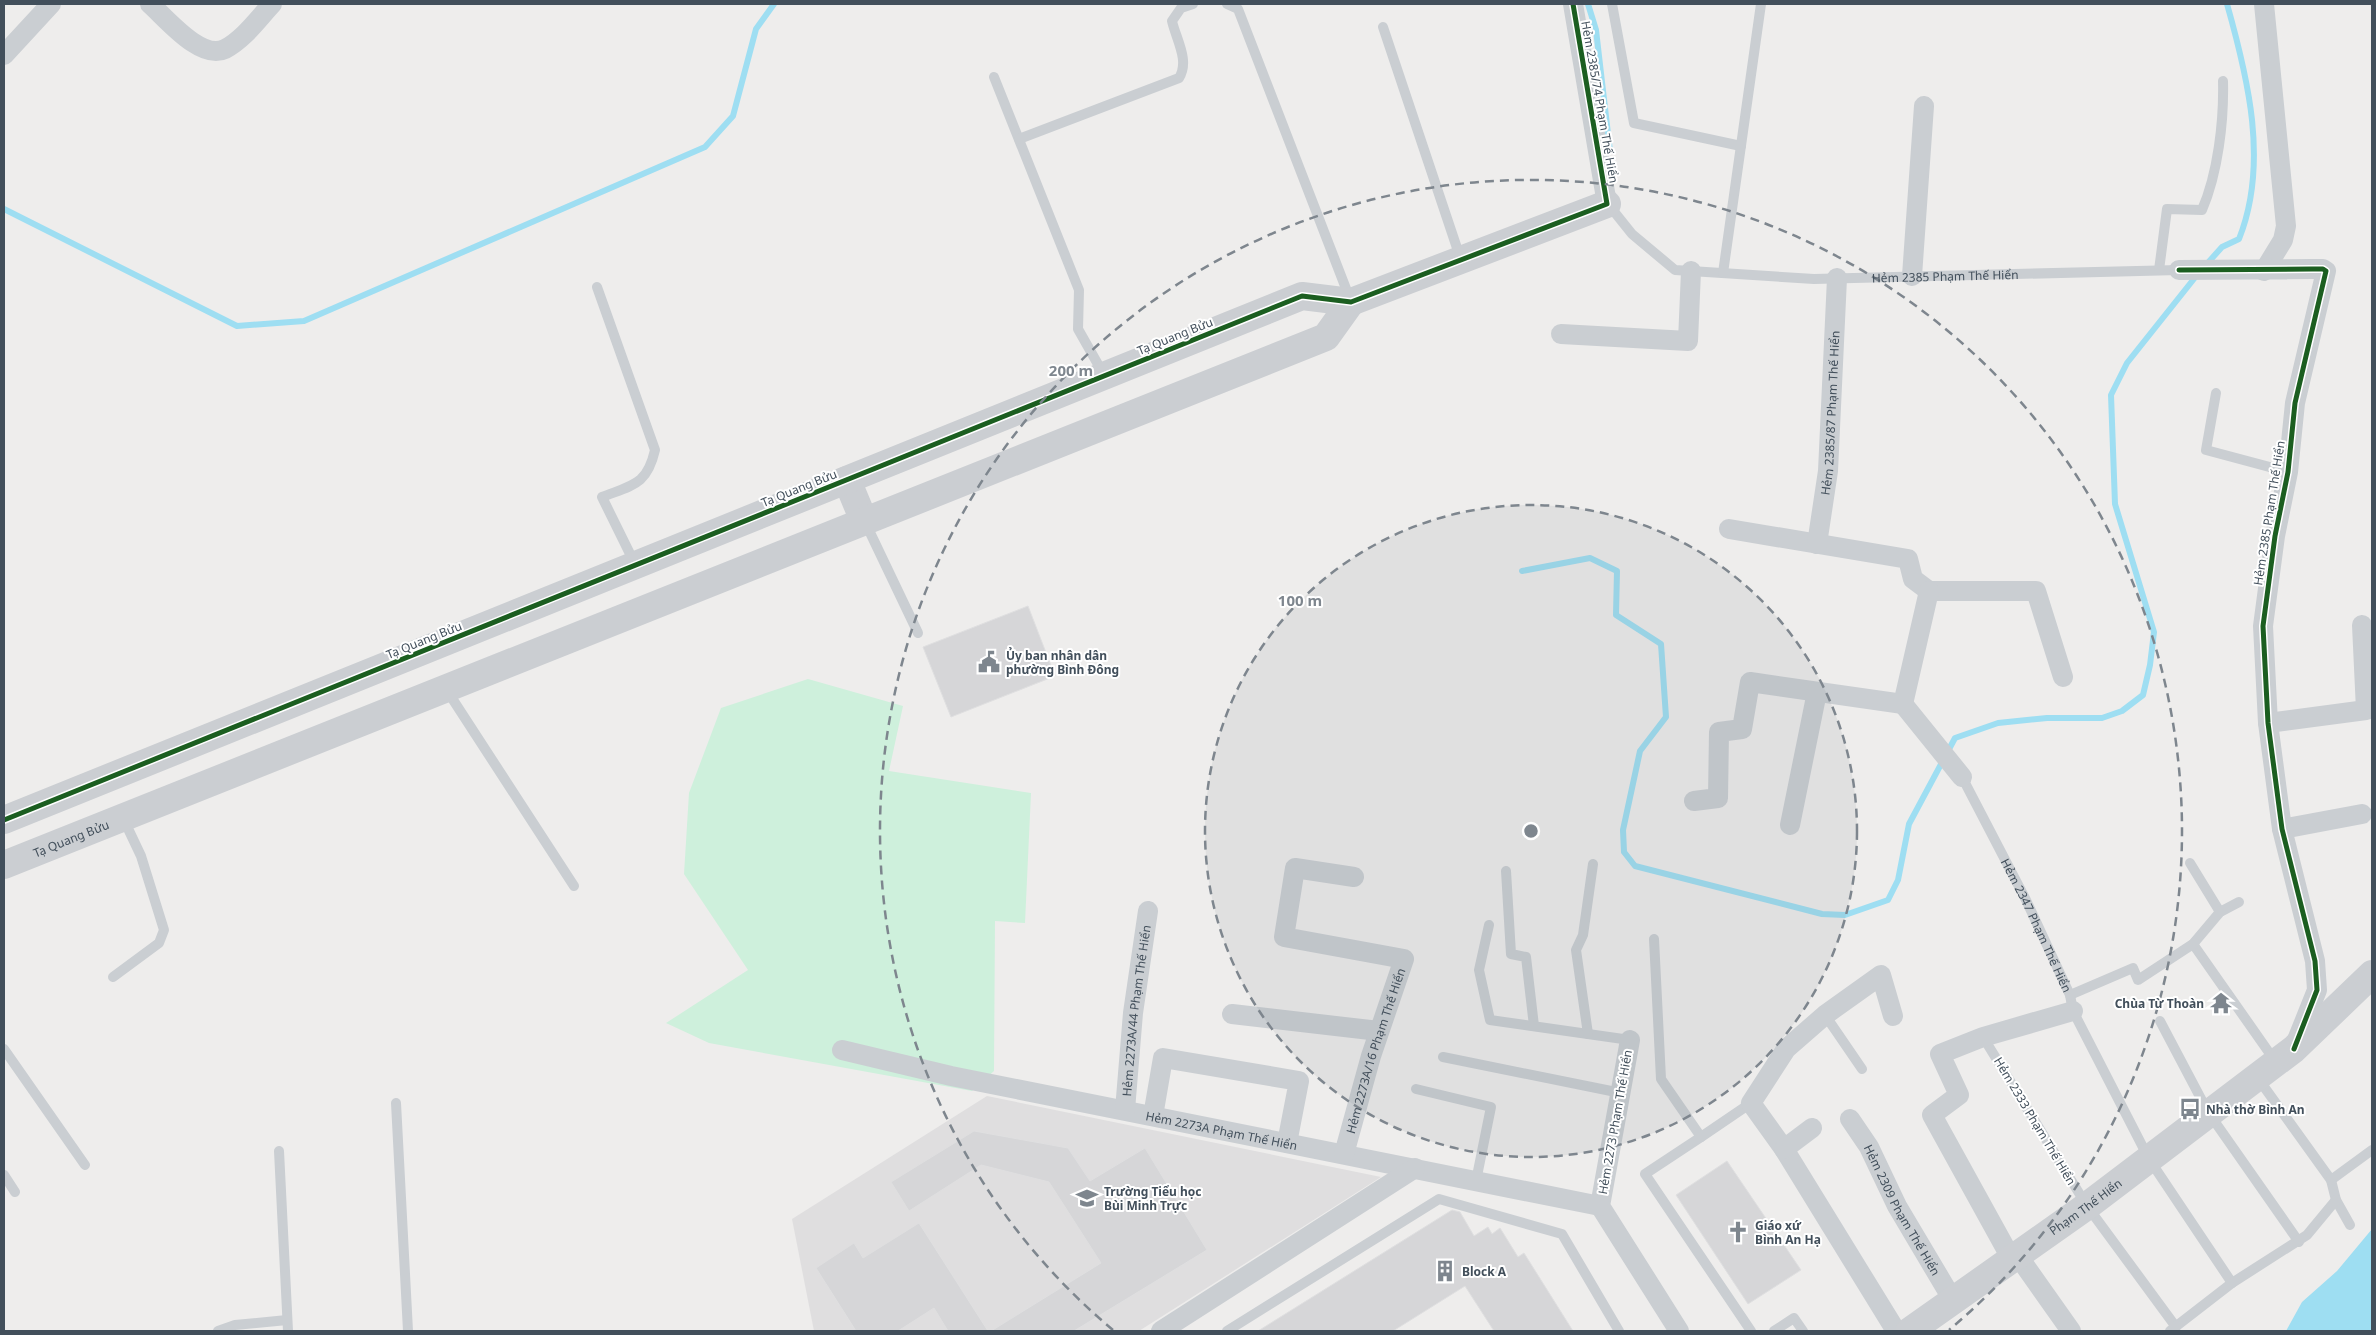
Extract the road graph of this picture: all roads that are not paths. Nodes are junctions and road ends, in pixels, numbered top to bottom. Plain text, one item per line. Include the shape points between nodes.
1 (51, 4) edge
2 (150, 4) edge
3 (272, 4) edge
4 (1193, 4) edge
5 (1227, 4) edge
6 (1573, 4) edge
7 (1612, 4) edge
8 (1761, 4) edge
9 (2264, 4) edge
10 (1383, 27) dead end
11 (4, 55) edge
12 (994, 77) dead end
13 (2223, 81) dead end
14 (1924, 106) dead end
15 (1019, 139) junction
16 (1741, 146) junction
17 (1608, 204) junction
18 (1462, 261) junction
19 (2159, 270) junction
20 (2179, 270) joint
21 (2264, 270) junction
22 (1691, 271) junction
23 (1723, 273) junction
24 (1912, 276) junction
25 (1837, 278) junction
26 (597, 287) dead end
27 (1351, 302) junction
28 (1561, 334) dead end
29 (1104, 376) junction
30 (2216, 393) dead end
31 (2288, 472) junction
32 (847, 480) junction
33 (864, 521) junction
34 (1728, 529) dead end
35 (1817, 544) junction
36 (636, 565) junction
37 (1929, 591) junction
38 (2362, 625) dead end
39 (918, 633) dead end
40 (2063, 677) dead end
41 (446, 688) junction
42 (1816, 692) junction
43 (1903, 704) junction
44 (2268, 723) junction
45 (172, 752) junction
46 (1962, 777) joint
47 (192, 789) junction
48 (1694, 801) dead end
49 (2362, 814) dead end
50 (122, 818) junction
51 (4, 820) edge
52 (1790, 826) dead end
53 (2282, 829) junction
54 (2190, 863) dead end
55 (1593, 864) dead end
56 (4, 865) edge
57 (1506, 872) dead end
58 (1354, 877) dead end
59 (574, 886) dead end
60 (2239, 902) dead end
61 (1148, 911) dead end
62 (2220, 912) junction
63 (1489, 925) dead end
64 (1654, 939) dead end
65 (2193, 944) junction
66 (2372, 974) edge
67 (113, 977) dead end
68 (2071, 1003) junction
69 (1232, 1014) dead end
70 (1825, 1015) junction
71 (1893, 1016) dead end
72 (2160, 1021) dead end
73 (1534, 1026) junction
74 (1379, 1031) junction
75 (1588, 1034) junction
76 (1984, 1037) junction
77 (1630, 1040) joint
78 (4, 1048) edge
79 (842, 1050) dead end
80 (1443, 1057) dead end
81 (2275, 1063) junction
82 (1862, 1069) dead end
83 (1416, 1089) dead end
84 (1620, 1093) junction
85 (396, 1103) dead end
86 (1751, 1103) junction
87 (1125, 1110) junction
88 (2208, 1112) junction
89 (1153, 1116) junction
90 (1850, 1119) dead end
91 (1812, 1128) dead end
92 (1701, 1137) junction
93 (1287, 1143) junction
94 (1784, 1149) junction
95 (2372, 1150) edge
96 (278, 1151) dead end
97 (1344, 1154) junction
98 (2150, 1159) junction
99 (85, 1164) dead end
100 (1414, 1168) junction
101 (4, 1175) edge
102 (2331, 1180) junction
103 (1476, 1181) junction
104 (15, 1192) dead end
105 (2336, 1200) junction
106 (1600, 1206) junction
107 (2086, 1206) junction
108 (2350, 1225) dead end
109 (2299, 1242) junction
110 (2015, 1258) junction
111 (2232, 1283) junction
112 (1954, 1302) junction
113 (287, 1320) junction
114 (2173, 1329) edge
115 (218, 1331) edge
116 (288, 1331) edge
117 (408, 1331) edge
118 (1161, 1331) edge
119 (1227, 1331) edge
120 (1619, 1331) edge
121 (1679, 1331) edge
122 (1751, 1331) edge
123 (1774, 1331) edge
124 (1803, 1331) edge
125 (1896, 1331) edge
126 (1910, 1331) edge
127 (2071, 1331) edge

1 - 11 street
2 - 3 street via 203,50 223,50 238,40
4 - 15 lane via 1181,8 1172,21 1185,63 1179,78
5 - 27 lane via 1238,9
6 - 17 street, Hẻm 2385/74 Phạm Thế Hiển
7 - 16 lane via 1634,123
8 - 16 lane
9 - 21 street via 2286,226 2283,240
10 - 18 lane
12 - 15 lane
13 - 19 lane via 2224,108 2208,196 2202,210 2167,209
14 - 24 street
15 - 29 lane via 1079,290 1078,329
16 - 23 lane
17 - 18 street, Tạ Quang Bửu
17 - 22 lane, Hẻm 2385 Phạm Thế Hiển via 1632,234 1675,270
18 - 27 street, Tạ Quang Bửu
19 - 20 lane, Hẻm 2385 Phạm Thế Hiển
19 - 24 lane, Hẻm 2385 Phạm Thế Hiển
20 - 21 street, Hẻm 2385 Phạm Thế Hiển
21 - 31 street, Hẻm 2385 Phạm Thế Hiển via 2326,271 2295,403
22 - 23 lane, Hẻm 2385 Phạm Thế Hiển
22 - 28 street via 1688,341
23 - 25 lane, Hẻm 2385 Phạm Thế Hiển
24 - 25 lane, Hẻm 2385 Phạm Thế Hiển
25 - 35 street, Hẻm 2385/87 Phạm Thế Hiển via 1828,471
26 - 36 lane via 655,450 647,475 636,484 602,497
27 - 29 street, Tạ Quang Bửu via 1302,296
27 - 33 street, Tạ Quang Bửu via 1326,337
29 - 32 street, Tạ Quang Bửu
30 - 31 lane via 2206,450
31 - 44 street, Hẻm 2385 Phạm Thế Hiển via 2275,536 2263,626
32 - 33 street
32 - 36 street, Tạ Quang Bửu
33 - 39 lane
33 - 41 street, Tạ Quang Bửu
34 - 35 street
35 - 37 street via 1908,559 1913,579
36 - 45 street, Tạ Quang Bửu
37 - 40 street via 2036,591
37 - 43 street
38 - 44 street via 2366,710
41 - 47 street, Tạ Quang Bửu
41 - 59 lane
42 - 43 street
42 - 48 street via 1750,682 1742,729 1719,732 1718,798
42 - 52 street
43 - 46 street, Hẻm 2347 Phạm Thế Hiển
44 - 53 street, Hẻm 2385 Phạm Thế Hiển
45 - 47 street
45 - 51 street, Tạ Quang Bửu
46 - 68 lane, Hẻm 2347 Phạm Thế Hiển via 2026,900
47 - 50 street, Tạ Quang Bửu
49 - 53 street
50 - 56 street, Tạ Quang Bửu
50 - 67 lane via 141,856 164,930 159,942
53 - 81 street, Hẻm 2385 Phạm Thế Hiển via 2315,961 2317,990
54 - 62 lane
55 - 75 lane via 1583,935 1576,950
57 - 73 lane via 1511,954 1526,957
58 - 74 street, Hẻm 2273A/16 Phạm Thế Hiển via 1295,868 1284,937 1404,959
60 - 62 lane
61 - 87 street, Hẻm 2273A/44 Phạm Thế Hiển via 1133,1013
62 - 65 lane
63 - 73 lane via 1479,970 1490,1020
64 - 92 lane via 1661,1079
65 - 68 lane via 2138,980 2133,968
65 - 81 lane
66 - 81 street, Phạm Thế Hiển
68 - 76 street
68 - 98 lane, Hẻm 2347 Phạm Thế Hiển
69 - 74 street
70 - 71 street via 1881,976
70 - 82 lane
70 - 86 street via 1786,1049
72 - 88 lane
73 - 75 lane
74 - 97 street, Hẻm 2273A/16 Phạm Thế Hiển
75 - 77 lane
76 - 107 lane, Hẻm 2333 Phạm Thế Hiển
76 - 110 street via 1940,1054 1959,1095 1932,1115
77 - 84 street, Hẻm 2273 Phạm Thế Hiển
78 - 99 lane
79 - 87 street, Hẻm 2273A Phạm Thế Hiển via 951,1076
80 - 84 lane
81 - 88 street, Phạm Thế Hiển
81 - 102 lane
83 - 103 lane via 1491,1106
84 - 106 street, Hẻm 2273 Phạm Thế Hiển
85 - 117 lane
86 - 92 lane
86 - 94 street
87 - 89 street, Hẻm 2273A Phạm Thế Hiển
88 - 98 street, Phạm Thế Hiển
88 - 109 lane
89 - 93 street, Hẻm 2273A Phạm Thế Hiển
89 - 93 street via 1163,1058 1299,1081
90 - 112 street, Hẻm 2309 Phạm Thế Hiển
91 - 94 street
92 - 122 lane via 1645,1174
93 - 97 street, Hẻm 2273A Phạm Thế Hiển
94 - 125 street
95 - 102 lane
96 - 113 lane
97 - 100 street, Hẻm 2273A Phạm Thế Hiển
98 - 107 street, Phạm Thế Hiển
98 - 111 lane, Hẻm 2347 Phạm Thế Hiển
100 - 103 street, Hẻm 2273A Phạm Thế Hiển
100 - 118 street
101 - 104 lane
102 - 105 lane
103 - 106 street, Hẻm 2273A Phạm Thế Hiển
105 - 108 lane
105 - 109 lane
106 - 121 street, Hẻm 2273 Phạm Thế Hiển
107 - 110 street, Phạm Thế Hiển
107 - 114 lane, Hẻm 2333 Phạm Thế Hiển
109 - 111 lane
110 - 112 street, Phạm Thế Hiển
110 - 127 street
111 - 114 lane
112 - 126 street, Phạm Thế Hiển
113 - 115 lane via 235,1325
113 - 116 lane
119 - 120 lane via 1439,1199 1562,1234
123 - 124 lane via 1794,1318

